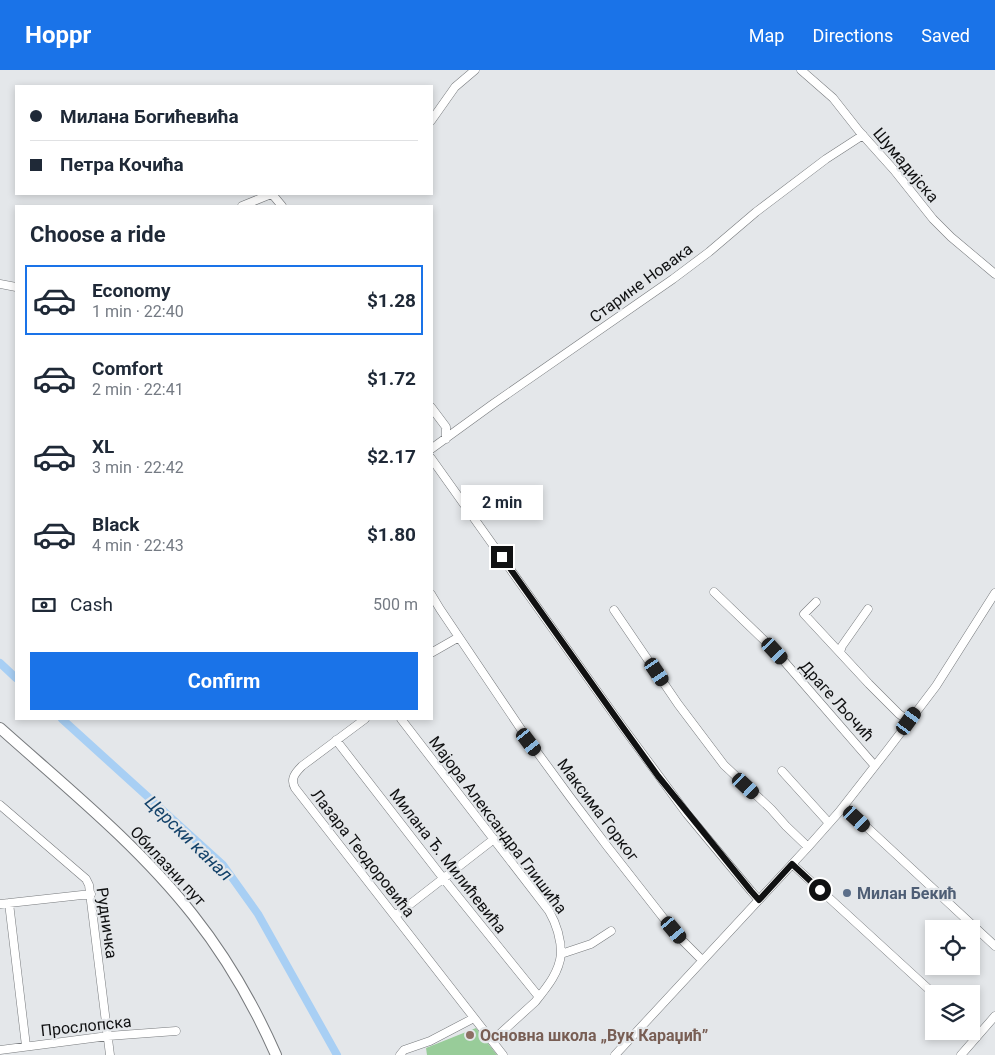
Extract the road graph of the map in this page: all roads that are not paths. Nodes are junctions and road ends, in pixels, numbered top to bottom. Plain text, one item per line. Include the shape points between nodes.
1 (475, 70) edge
2 (801, 70) edge
3 (433, 118) edge
4 (863, 136) junction
5 (270, 195) edge
6 (273, 195) edge
7 (244, 205) edge
8 (281, 205) edge
9 (995, 274) edge
10 (0, 284) edge
11 (15, 288) edge
12 (433, 410) edge
13 (446, 439) junction
14 (433, 448) edge
15 (433, 461) edge
16 (714, 592) dead end
17 (995, 593) edge
18 (433, 597) edge
19 (816, 602) dead end
20 (868, 609) dead end
21 (614, 610) dead end
22 (459, 637) junction
23 (433, 652) edge
24 (840, 652) junction
25 (364, 720) edge
26 (402, 720) edge
27 (909, 721) junction
28 (0, 728) edge
29 (336, 740) junction
30 (875, 766) junction
31 (782, 771) dead end
32 (0, 805) edge
33 (844, 806) junction
34 (829, 823) junction
35 (494, 839) junction
36 (808, 847) junction
37 (792, 864) junction
38 (443, 878) junction
39 (91, 894) junction
40 (759, 900) junction
41 (4, 904) edge
42 (395, 916) junction
43 (611, 931) dead end
44 (995, 946) edge
45 (561, 954) junction
46 (702, 960) junction
47 (925, 986) edge
48 (539, 997) junction
49 (995, 1016) edge
50 (474, 1018) junction
51 (176, 1031) dead end
52 (980, 1033) edge
53 (108, 1036) junction
54 (974, 1040) edge
55 (492, 1041) junction
56 (26, 1046) junction
57 (0, 1050) edge
58 (110, 1055) edge
59 (276, 1055) edge
60 (400, 1055) edge
61 (503, 1055) edge
62 (615, 1055) edge
63 (961, 1055) edge

1 - 3 street via 455,87
2 - 4 street, Шумадијска via 832,98
4 - 9 street, Шумадијска via 933,219
4 - 13 street, Старине Новака via 826,159 709,252
5 - 7 street
6 - 8 street
10 - 11 street
12 - 13 street via 446,427
13 - 14 street, Старине Новака
15 - 40 street via 653,769
16 - 30 street, Драге Љочић via 767,643
17 - 27 street via 936,686
18 - 22 street, Максима Горког
19 - 24 street via 804,614
20 - 24 street
21 - 36 street via 724,764
22 - 23 street
22 - 46 street, Максима Горког via 529,742 586,818 665,920
24 - 27 street
25 - 29 street, Лазара Теодоровића
26 - 35 street, Мајора Александра Глишића
27 - 30 street
28 - 59 main road, Обилазни пут via 125,840 186,906 230,966
29 - 38 street, Милана Ђ. Милићевића
29 - 42 street, Лазара Теодоровића via 302,766 292,783
30 - 33 street
31 - 34 street
32 - 39 street, Рудничка via 86,879
33 - 34 street
33 - 44 street
34 - 36 street
35 - 38 street
35 - 45 street, Мајора Александра Глишића via 552,916 559,934
36 - 37 street
37 - 40 street
37 - 47 street
38 - 42 street
38 - 48 street, Милана Ђ. Милићевића
39 - 41 street
39 - 53 street, Рудничка
40 - 46 street
41 - 56 street
42 - 50 street, Лазара Теодоровића
43 - 45 street via 591,944
45 - 48 street via 557,971
46 - 62 street
48 - 55 street
49 - 52 street
50 - 55 street, Лазара Теодоровића
50 - 60 street via 430,1041 404,1050
51 - 53 street, Прослопска
53 - 56 street, Прослопска
53 - 58 street, Рудничка
54 - 63 street
55 - 61 street, Лазара Теодоровића
56 - 57 street, Прослопска

